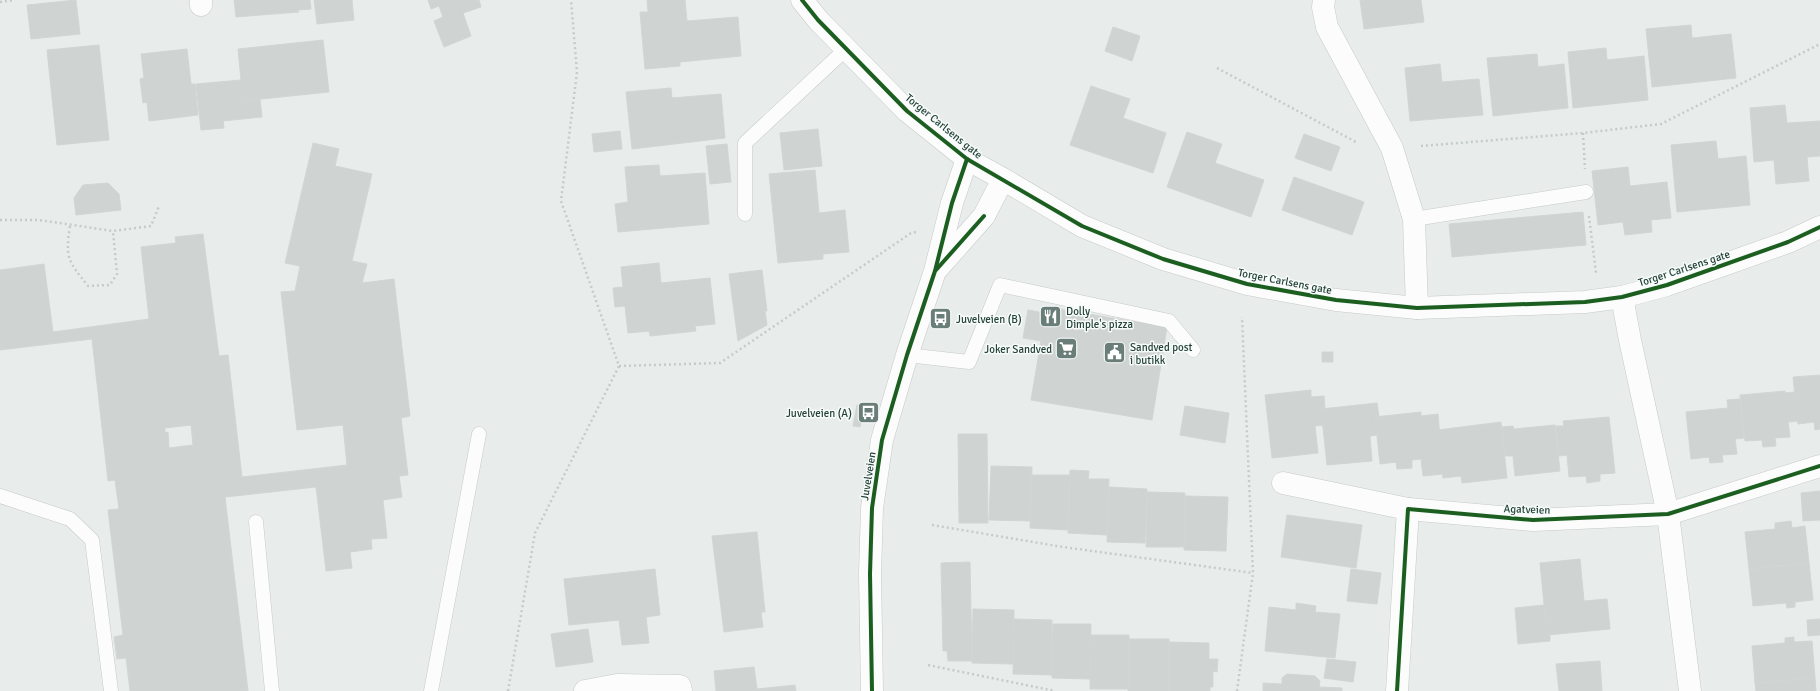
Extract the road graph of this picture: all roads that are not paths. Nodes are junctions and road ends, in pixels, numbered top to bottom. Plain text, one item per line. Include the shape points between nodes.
1 (802, 0) edge
2 (1324, 0) edge
3 (846, 49) junction
4 (967, 159) junction
5 (1003, 179) junction
6 (1586, 192) dead end
7 (745, 214) dead end
8 (1414, 219) junction
9 (1820, 227) edge
10 (935, 271) junction
11 (1622, 297) junction
12 (1417, 308) junction
13 (1193, 350) dead end
14 (907, 355) junction
15 (479, 434) dead end
16 (1820, 466) edge
17 (1283, 483) dead end
18 (0, 496) edge
19 (1408, 509) junction
20 (1668, 514) junction
21 (256, 522) dead end
22 (111, 691) edge
23 (272, 691) edge
24 (431, 691) edge
25 (585, 691) edge
26 (681, 691) edge
27 (872, 691) edge
28 (1396, 691) edge
29 (1690, 691) edge

1 - 3 street, Torger Carlsens gate
2 - 8 street via 1327,27 1392,148
3 - 4 street, Torger Carlsens gate via 907,111
3 - 7 lane via 745,143
4 - 5 street, Torger Carlsens gate
4 - 10 street, Juvelveien via 952,203
5 - 10 street, Juvelveien via 984,216
5 - 12 street, Torger Carlsens gate via 1082,226 1171,261 1247,284 1336,300
6 - 8 lane
8 - 12 street
9 - 11 street, Torger Carlsens gate via 1788,242 1667,285
10 - 14 street, Juvelveien
11 - 12 street, Torger Carlsens gate via 1585,302
11 - 20 street
13 - 14 lane via 1169,321 1000,285 969,362
14 - 27 street, Juvelveien via 882,440 872,508
15 - 24 lane
16 - 20 street, Agatveien
17 - 19 street, Agatveien
18 - 22 lane via 70,519 92,540
19 - 20 street, Agatveien via 1533,520
19 - 28 street
20 - 29 street
21 - 23 lane
25 - 26 street via 617,686 680,686

